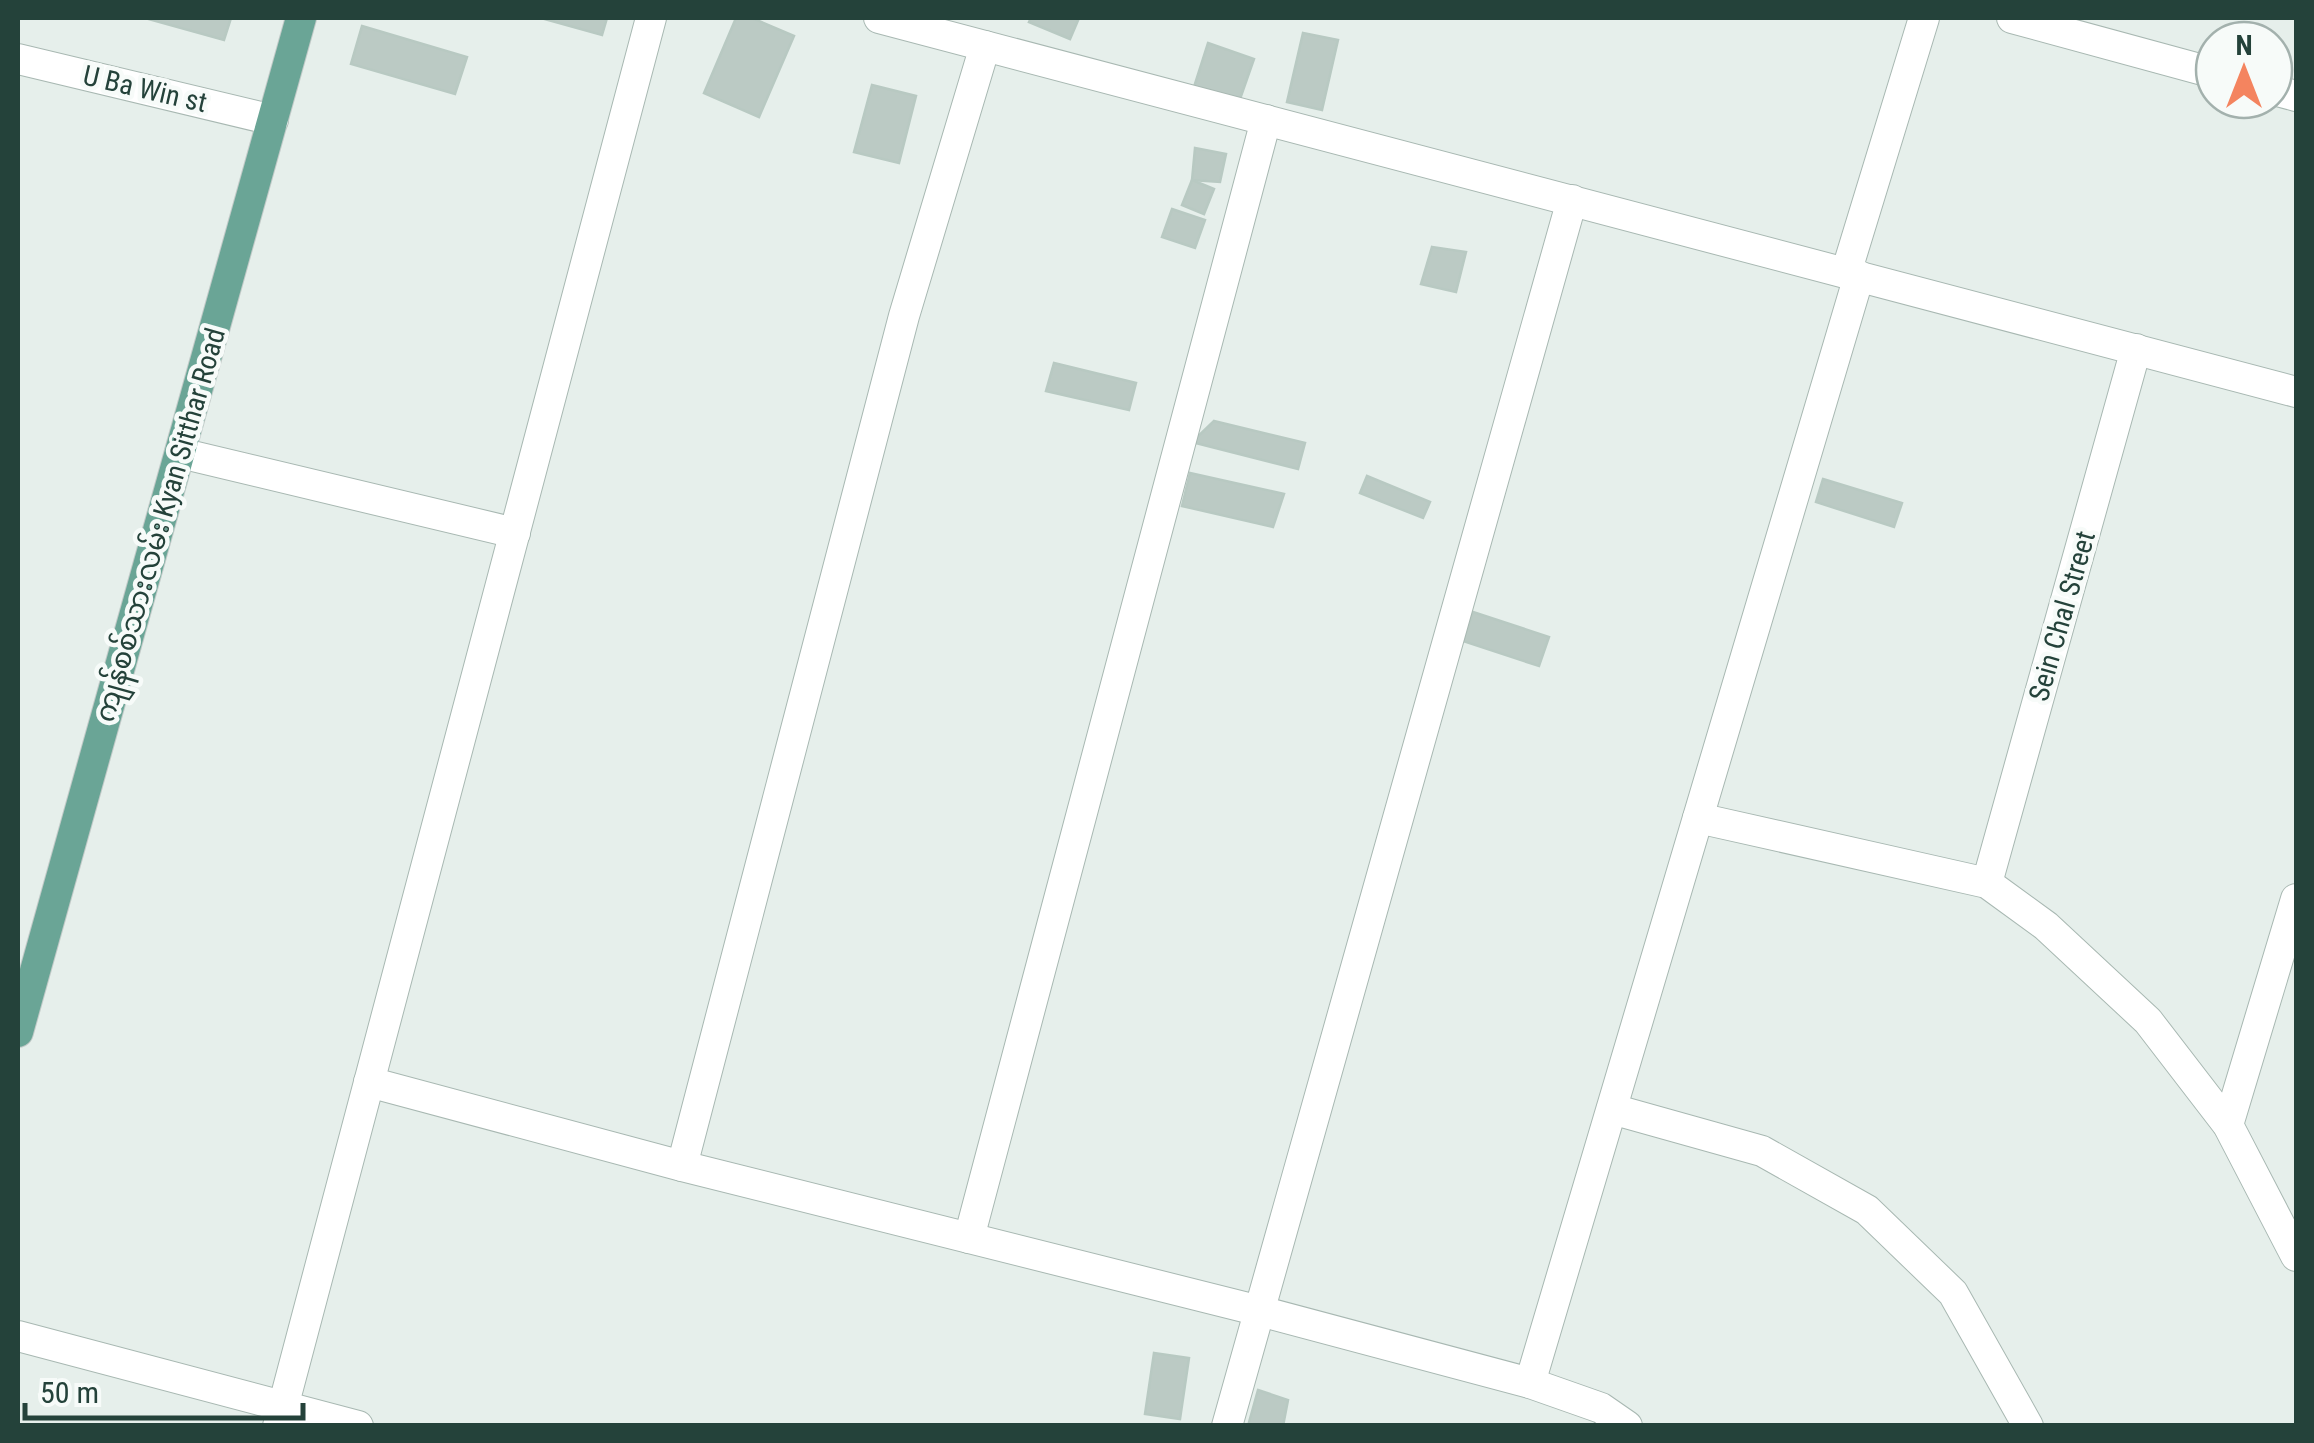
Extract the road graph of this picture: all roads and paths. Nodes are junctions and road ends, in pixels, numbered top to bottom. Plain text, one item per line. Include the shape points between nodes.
1 (301, 18) edge
2 (652, 18) edge
3 (878, 18) edge
4 (1924, 18) edge
5 (2012, 18) edge
6 (2105, 30) edge
7 (986, 46) junction
8 (18, 59) edge
9 (2194, 66) edge
10 (273, 120) junction
11 (1266, 120) junction
12 (1572, 200) junction
13 (1853, 274) junction
14 (2136, 350) junction
15 (2296, 392) edge
16 (180, 454) junction
17 (514, 533) junction
18 (1698, 818) junction
19 (1987, 883) junction
20 (2296, 899) edge
21 (18, 1032) edge
22 (369, 1082) junction
23 (1612, 1109) junction
24 (2228, 1125) junction
25 (682, 1166) junction
26 (969, 1238) junction
27 (2296, 1256) edge
28 (1260, 1311) junction
29 (18, 1336) edge
30 (1530, 1383) junction
31 (280, 1416) edge
32 (358, 1426) edge
33 (1227, 1426) edge
34 (1627, 1426) edge
35 (2028, 1426) edge

1 - 10 main road, ကျန်စစ်သားလမ်း Kyan Sitthar Road
2 - 17 street
3 - 7 street
4 - 13 street
5 - 6 street
6 - 9 street
7 - 11 street
7 - 25 street via 904,316
8 - 10 street, U Ba Win st
10 - 16 main road, ကျန်စစ်သားလမ်း Kyan Sitthar Road
11 - 12 street
11 - 26 street
12 - 13 street
12 - 28 street
13 - 14 street
13 - 18 street
14 - 15 street
14 - 19 street, Sein Chal Street
16 - 17 street
16 - 21 main road, ကျန်စစ်သားလမ်း Kyan Sitthar Road
17 - 22 street
18 - 19 street
18 - 23 street
19 - 24 street via 2046,926 2148,1021
20 - 24 street
22 - 25 street
22 - 31 street
23 - 30 street
23 - 35 street via 1762,1151 1866,1210 1952,1293
24 - 27 street
25 - 26 street
26 - 28 street
28 - 30 street
28 - 33 street
29 - 31 street
30 - 34 street via 1601,1408
31 - 32 street

